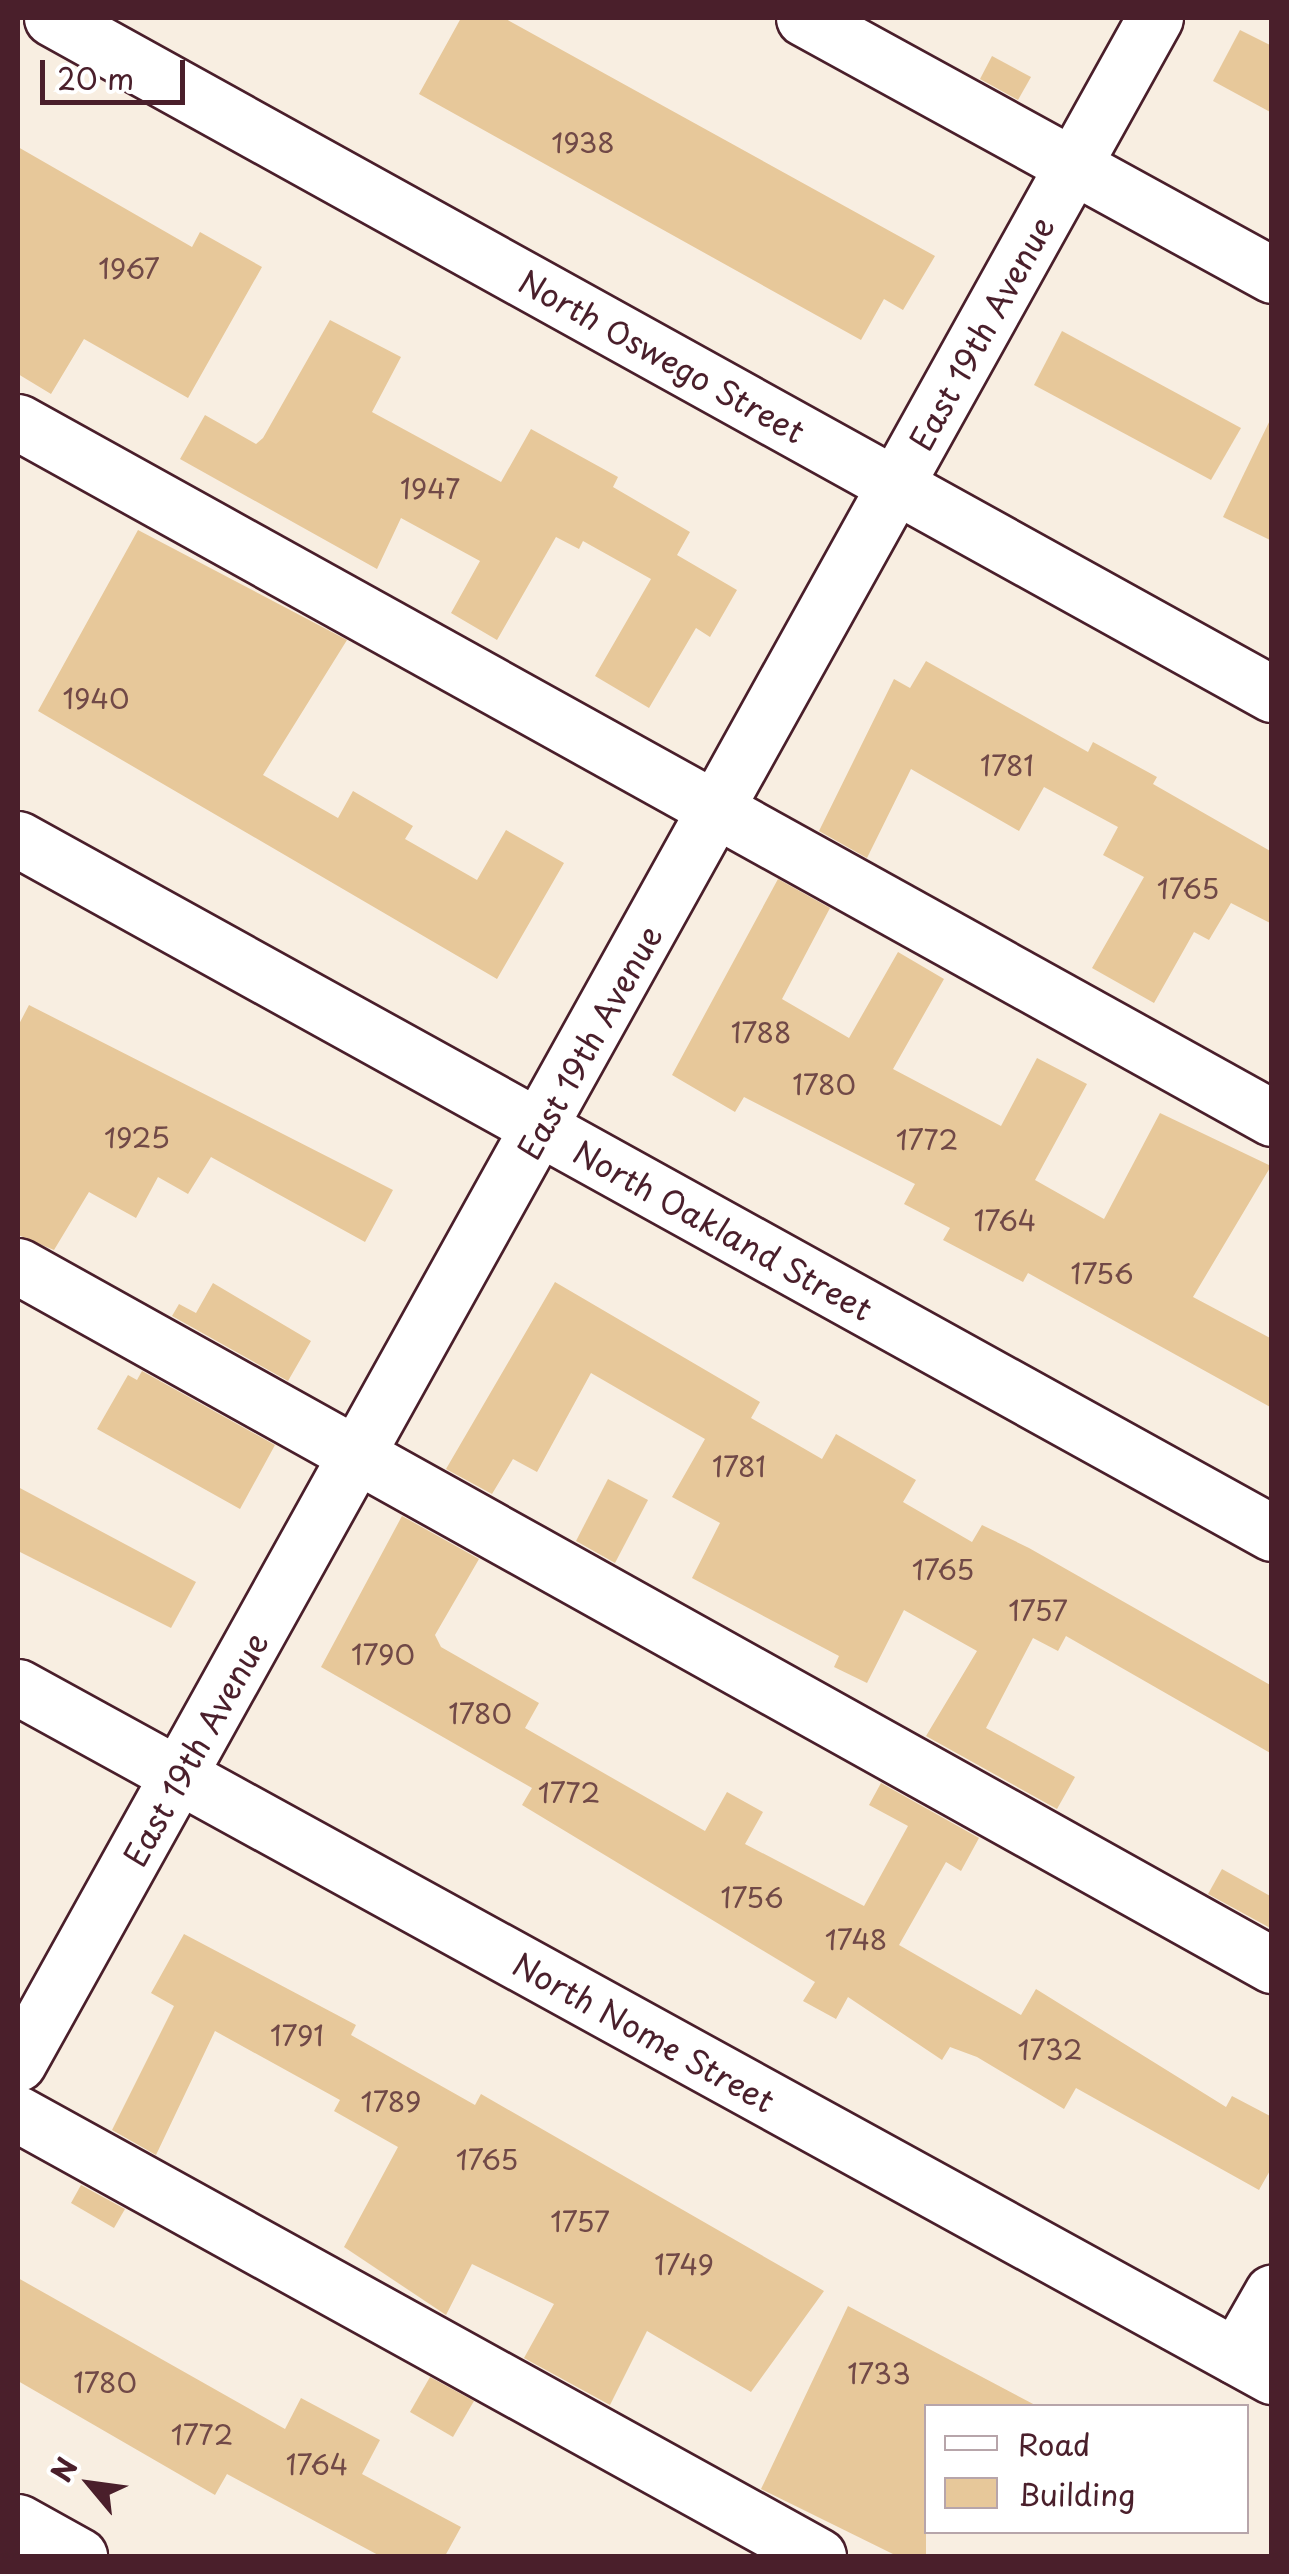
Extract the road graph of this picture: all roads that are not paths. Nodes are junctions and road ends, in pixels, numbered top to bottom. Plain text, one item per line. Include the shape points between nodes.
1 (52, 18) edge
2 (804, 18) edge
3 (1156, 18) edge
4 (1073, 165) junction
5 (1272, 275) edge
6 (18, 422) edge
7 (898, 486) junction
8 (1272, 694) edge
9 (717, 812) junction
10 (18, 839) edge
11 (1272, 1118) edge
12 (540, 1129) junction
13 (18, 1266) edge
14 (358, 1457) junction
15 (1272, 1533) edge
16 (18, 1687) edge
17 (180, 1777) junction
18 (1272, 1965) edge
19 (18, 2063) edge
20 (18, 2114) edge
21 (1272, 2293) edge
22 (1254, 2366) edge
23 (18, 2522) edge
24 (79, 2556) edge
25 (818, 2556) edge

1 - 7 street, North Oswego Street
2 - 4 street
3 - 4 street, East 19th Avenue
4 - 5 street
4 - 7 street, East 19th Avenue
6 - 9 street
7 - 8 street, North Oswego Street
7 - 9 street, East 19th Avenue
9 - 11 street
9 - 12 street, East 19th Avenue
10 - 12 street, North Oakland Street
12 - 14 street, East 19th Avenue
12 - 15 street, North Oakland Street
13 - 14 street
14 - 17 street, East 19th Avenue
14 - 18 street
16 - 17 street, North Nome Street
17 - 19 street, East 19th Avenue
17 - 22 street, North Nome Street
20 - 25 street
21 - 22 street
23 - 24 street

